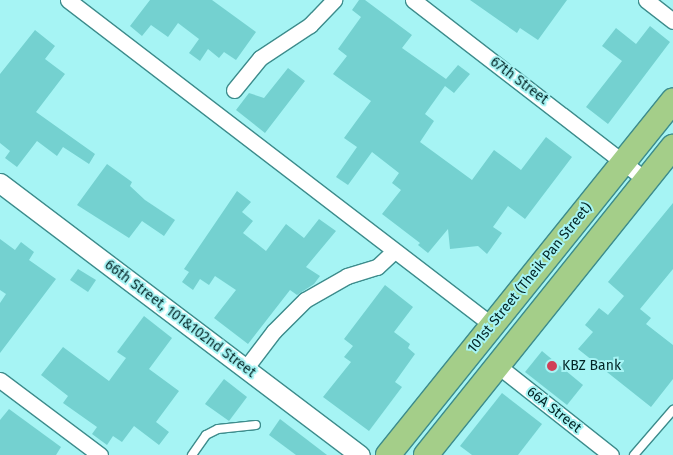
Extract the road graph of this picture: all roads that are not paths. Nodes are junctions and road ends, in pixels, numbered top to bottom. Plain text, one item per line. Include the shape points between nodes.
1 (68, 0) edge
2 (334, 0) edge
3 (413, 0) edge
4 (646, 0) edge
5 (673, 21) edge
6 (234, 90) dead end
7 (673, 100) edge
8 (673, 146) edge
9 (624, 161) junction
10 (646, 180) junction
11 (0, 183) edge
12 (394, 251) junction
13 (516, 293) junction
14 (541, 312) junction
15 (492, 326) junction
16 (497, 365) junction
17 (245, 369) junction
18 (0, 380) edge
19 (673, 410) edge
20 (256, 425) dead end
21 (100, 455) edge
22 (192, 455) edge
23 (360, 455) edge
24 (388, 455) edge
25 (426, 455) edge
26 (611, 455) edge
27 (634, 455) edge

1 - 12 street
2 - 6 street via 310,25 260,58
3 - 9 street, 67th Street
4 - 5 street
7 - 9 main road, 101st Street (Theik Pan Street)
8 - 10 main road, 101st Street (Theik Pan Street)
9 - 10 street, 67th Street
9 - 13 main road, 101st Street (Theik Pan Street)
10 - 14 main road, 101st Street (Theik Pan Street)
11 - 17 street, 66th Street, 101&102nd Street
12 - 15 street
12 - 17 street via 385,263 347,276 305,300 274,331
13 - 14 main road
13 - 15 main road, 101st Street (Theik Pan Street)
14 - 16 main road, 101st Street (Theik Pan Street)
15 - 24 main road, 101st Street (Theik Pan Street)
16 - 25 main road, 101st Street (Theik Pan Street)
16 - 26 street, 66A Street
17 - 23 street, 66th Street, 101&102nd Street
18 - 21 street
19 - 27 lane
20 - 22 lane via 218,429 206,435

